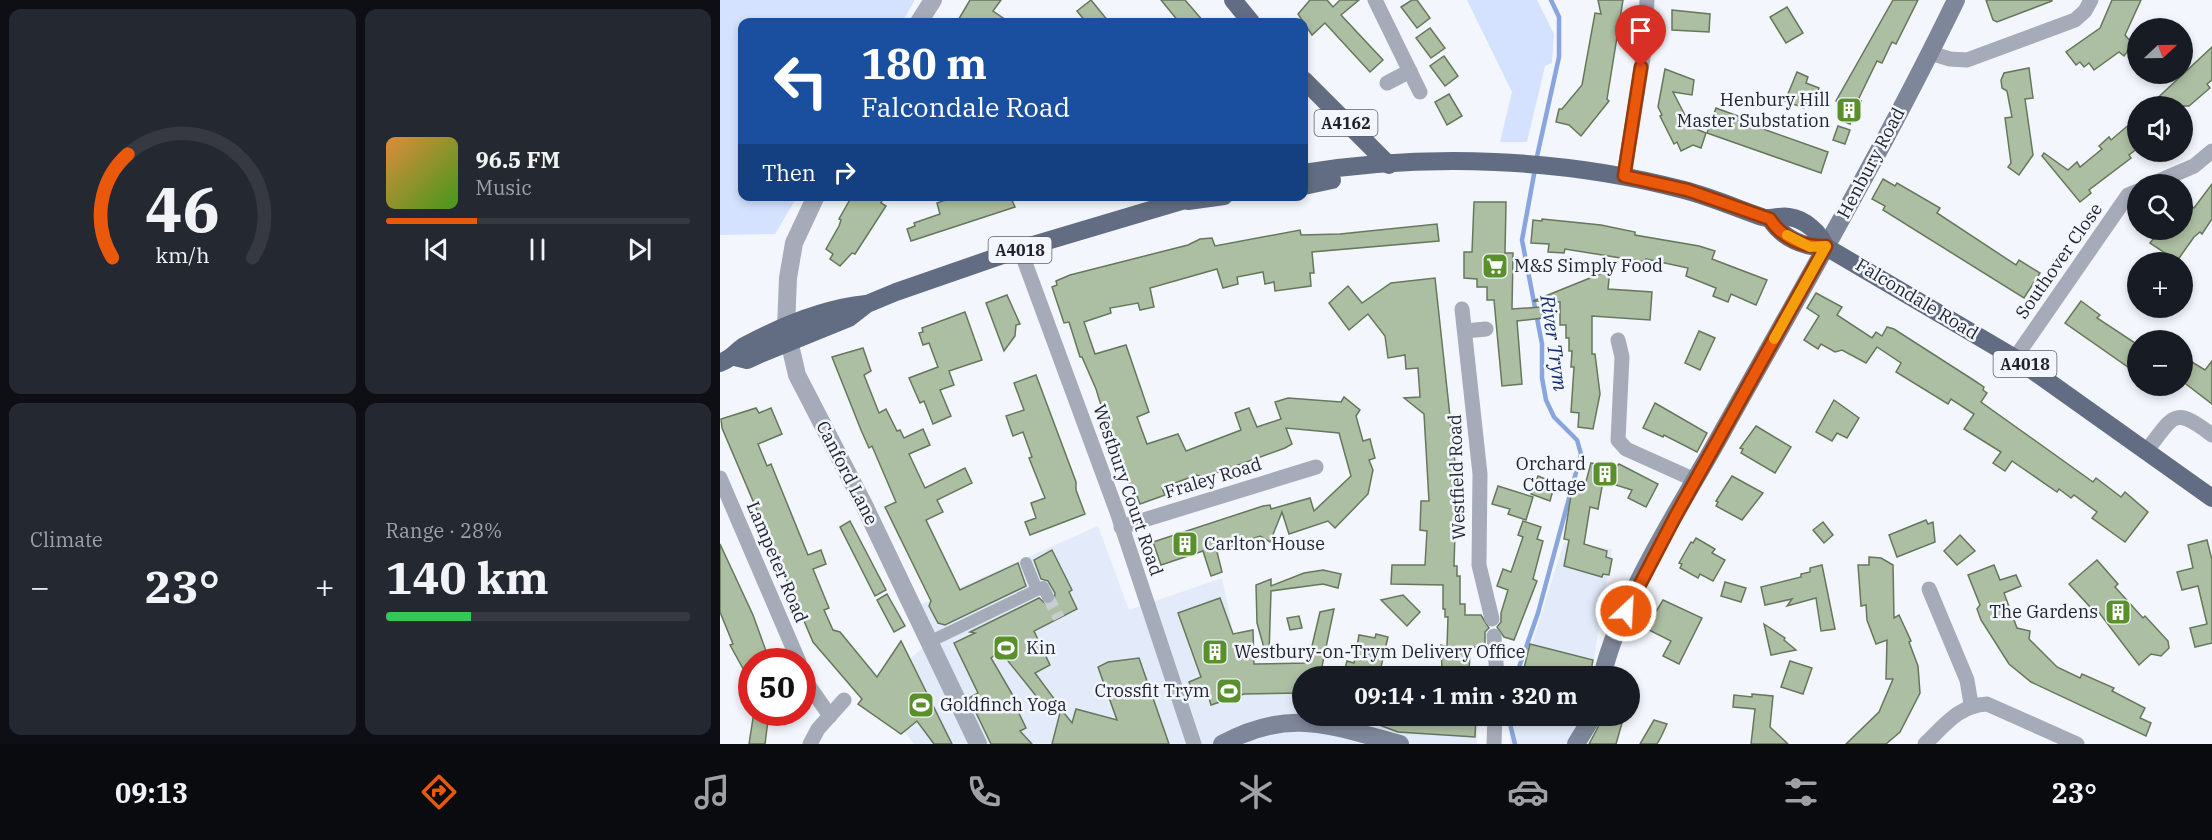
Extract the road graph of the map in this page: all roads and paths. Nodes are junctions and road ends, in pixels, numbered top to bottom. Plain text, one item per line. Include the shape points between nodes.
1 (933, 0) edge
2 (1233, 0) edge
3 (1375, 0) edge
4 (1647, 0) edge
5 (1956, 0) edge
6 (2091, 0) edge
7 (922, 18) edge
8 (1248, 18) edge
9 (1930, 52) junction
10 (1410, 71) junction
11 (1387, 83) dead end
12 (1308, 84) edge
13 (1420, 92) dead end
14 (2212, 151) edge
15 (1389, 165) junction
16 (1308, 172) edge
17 (2175, 174) edge
18 (1624, 176) junction
19 (1308, 185) edge
20 (2127, 196) edge
21 (814, 201) edge
22 (1178, 201) edge
23 (1182, 201) edge
24 (1174, 202) junction
25 (1826, 246) junction
26 (1020, 249) junction
27 (1462, 309) dead end
28 (1486, 329) dead end
29 (1465, 331) junction
30 (788, 335) junction
31 (1618, 340) dead end
32 (2015, 358) junction
33 (728, 360) edge
34 (2212, 435) edge
35 (2147, 450) junction
36 (1316, 466) dead end
37 (720, 478) edge
38 (1695, 480) junction
39 (2212, 498) edge
40 (1121, 527) junction
41 (1026, 563) dead end
42 (1929, 589) dead end
43 (1492, 619) dead end
44 (1494, 636) dead end
45 (929, 642) junction
46 (793, 648) edge
47 (1496, 666) edge
48 (1605, 666) edge
49 (816, 696) edge
50 (844, 700) dead end
51 (1971, 704) junction
52 (830, 716) junction
53 (1495, 726) edge
54 (1587, 726) edge
55 (978, 742) edge
56 (810, 744) edge
57 (1194, 744) edge
58 (1222, 744) edge
59 (1401, 744) edge
60 (1494, 744) edge
61 (1576, 744) edge
62 (1925, 744) edge
63 (2077, 744) edge

1 - 7 street
2 - 8 main road
3 - 10 street
4 - 18 street via 1645,45
5 - 9 main road, Henbury Road
6 - 9 street via 2075,20 1978,57 1950,59
9 - 25 main road, Henbury Road
10 - 11 street
10 - 13 street
12 - 15 main road, A4162
14 - 17 street via 2194,166
15 - 16 main road, Falcondale Road / A4018 via 1366,164
15 - 18 main road, Falcondale Road / A4018 via 1504,162
15 - 19 main road, Falcondale Road / A4018 via 1368,174
18 - 25 main road, Falcondale Road / A4018 via 1687,190 1770,219 1788,216 1820,233
20 - 32 street, Southover Close
21 - 30 street, Canford Lane via 794,243 788,278
22 - 24 main road, A4018
23 - 24 main road, A4018
24 - 26 main road, A4018
25 - 32 main road, Falcondale Road / A4018
25 - 38 main road, Henbury Road
26 - 30 main road, A4018 via 867,304 844,306
26 - 40 street, Westbury Court Road
27 - 29 street, Westfield Road
28 - 29 street
29 - 43 street, Westfield Road via 1480,474 1479,565
30 - 33 main road, A4018 via 747,360
30 - 45 street, Canford Lane via 797,375
31 - 38 street via 1627,357 1618,440 1626,449
32 - 35 main road, Falcondale Road / A4018
34 - 35 street via 2181,416 2172,419
35 - 39 main road, Falcondale Road / A4018
36 - 40 street, Fraley Road
37 - 46 street, Lampeter Road
38 - 48 main road, Henbury Road via 1635,591
40 - 57 street, Westbury Court Road
41 - 45 street via 1043,593
42 - 51 street via 1967,680
44 - 47 street
45 - 55 street, Canford Lane
49 - 52 street
50 - 52 street
51 - 62 street
51 - 63 street via 1987,704
52 - 56 street
53 - 60 street
54 - 61 main road
58 - 59 main road via 1268,725 1308,721

